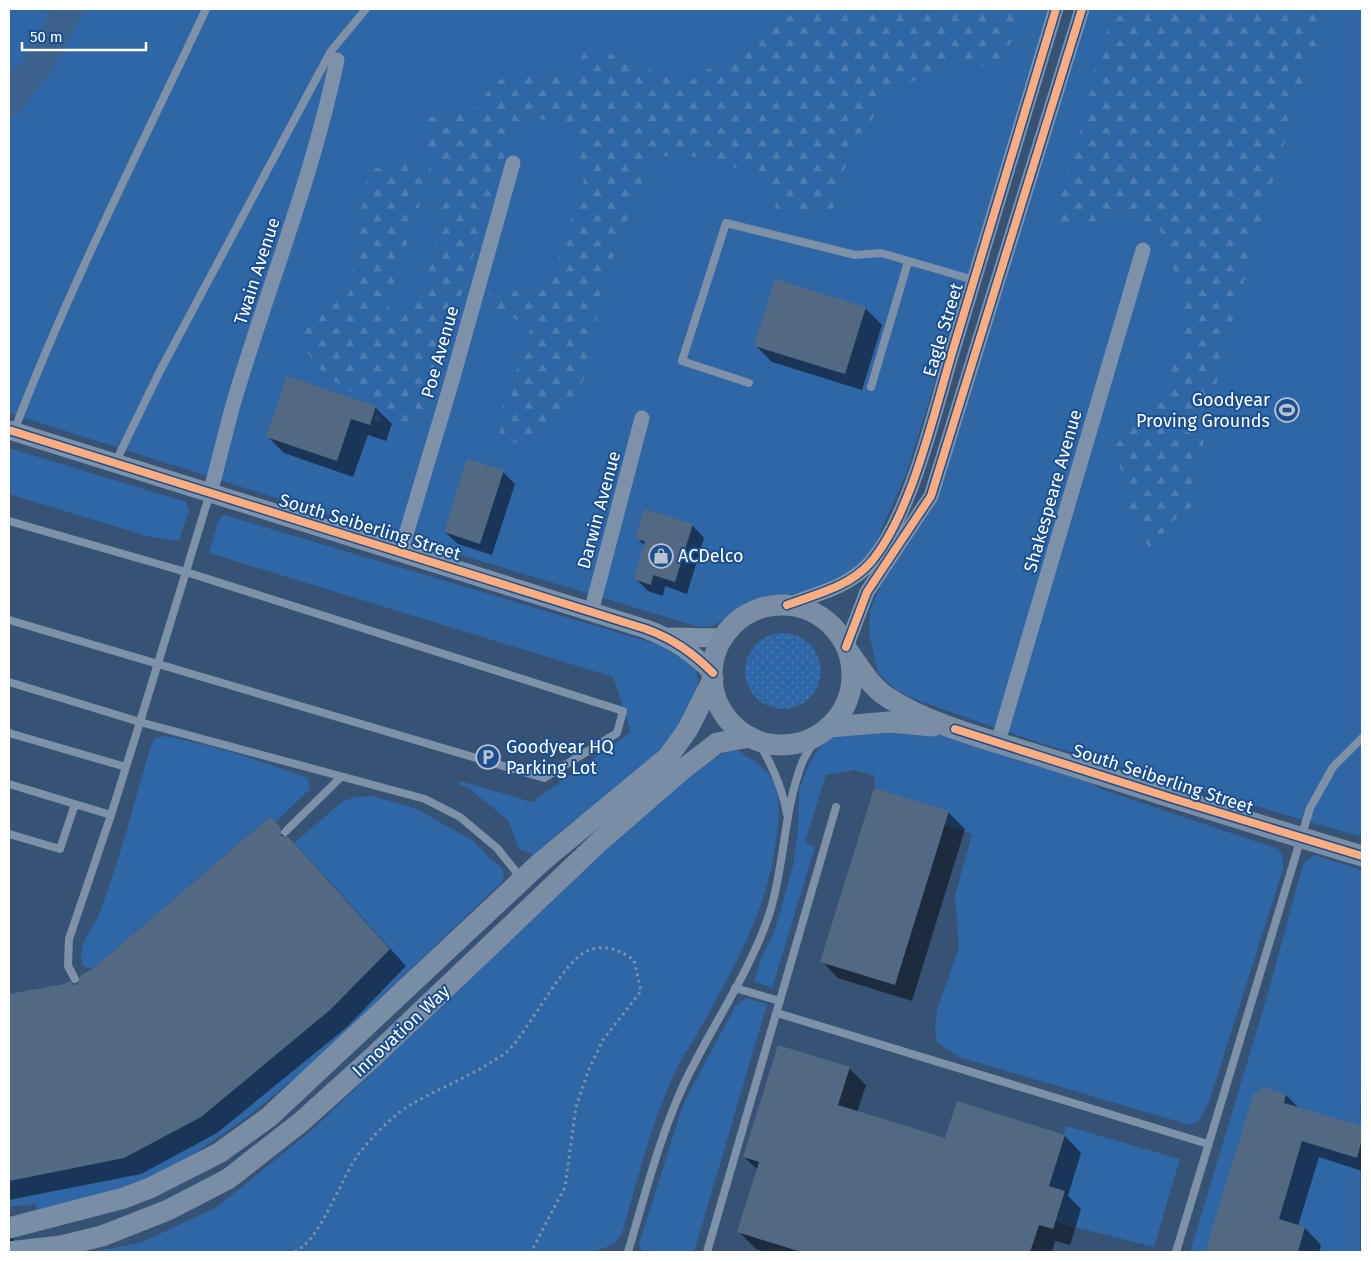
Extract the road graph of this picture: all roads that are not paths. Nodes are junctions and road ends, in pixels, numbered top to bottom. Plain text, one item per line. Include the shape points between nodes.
1 (206, 9) edge
2 (366, 9) edge
3 (1056, 9) edge
4 (1082, 9) edge
5 (337, 60) dead end
6 (513, 163) dead end
7 (1143, 250) dead end
8 (908, 262) junction
9 (974, 280) junction
10 (749, 383) dead end
11 (870, 387) dead end
12 (642, 418) dead end
13 (11, 431) edge
14 (115, 463) junction
15 (210, 493) junction
16 (9, 522) edge
17 (401, 551) junction
18 (186, 572) junction
19 (787, 605) junction
20 (591, 612) junction
21 (9, 620) edge
22 (669, 637) junction
23 (723, 638) junction
24 (847, 649) junction
25 (158, 665) junction
26 (713, 676) junction
27 (9, 682) edge
28 (140, 722) junction
29 (954, 728) junction
30 (824, 731) junction
31 (9, 733) edge
32 (753, 738) junction
33 (1362, 738) edge
34 (998, 742) junction
35 (126, 767) junction
36 (341, 776) junction
37 (9, 784) edge
38 (75, 804) junction
39 (836, 807) dead end
40 (111, 814) junction
41 (788, 816) junction
42 (285, 832) dead end
43 (9, 834) edge
44 (1300, 838) junction
45 (1362, 856) edge
46 (523, 880) junction
47 (75, 979) dead end
48 (735, 988) junction
49 (780, 1001) junction
50 (777, 1013) junction
51 (1208, 1144) junction
52 (9, 1228) edge
53 (9, 1252) edge
54 (628, 1252) edge
55 (707, 1252) edge
56 (1176, 1252) edge

1 - 13 lane via 120,187
2 - 14 lane via 331,51 160,371
3 - 9 street, Eagle Street
4 - 24 street via 931,496 867,592
5 - 15 street, Twain Avenue via 309,174 235,398
6 - 17 street, Poe Avenue
7 - 34 street, Shakespeare Avenue
8 - 9 lane
8 - 10 lane via 880,254 855,254 726,223 682,361
8 - 11 lane
9 - 19 street, Eagle Street via 914,476 884,544 852,580
12 - 20 street, Darwin Avenue
13 - 14 street, South Seiberling Street
14 - 15 street, South Seiberling Street
15 - 17 street, South Seiberling Street
15 - 18 lane
16 - 18 lane
17 - 20 street, South Seiberling Street
18 - 25 lane
18 - 25 lane via 623,711 617,733 544,778
19 - 23 main road via 768,606 751,613 735,623
19 - 24 main road via 807,609 824,619 838,633
20 - 22 street, South Seiberling Street
21 - 25 lane
22 - 23 street, South Seiberling Street
22 - 26 street, South Seiberling Street via 693,652
23 - 26 main road via 715,658
24 - 29 main road, South Seiberling Street via 883,694 900,705
24 - 30 main road via 852,671 850,692 842,711
25 - 28 lane
26 - 32 main road via 714,691 724,713
26 - 46 main road, Innovation Way via 688,729 668,757 598,813
27 - 28 lane
28 - 35 lane
28 - 36 lane
29 - 30 main road, South Seiberling Street via 890,722
29 - 34 main road, South Seiberling Street
30 - 32 main road via 808,740 785,745
30 - 41 lane via 801,765
31 - 35 lane
32 - 41 lane via 780,782
32 - 53 main road, Innovation Way via 717,743 683,769 600,841 365,1065 301,1122 228,1179 168,1210 102,1236 61,1246
33 - 44 lane via 1328,774 1310,808
34 - 44 main road, South Seiberling Street
35 - 40 lane
36 - 42 lane
36 - 46 lane via 424,799 460,817 497,848
37 - 38 lane
38 - 40 lane
38 - 43 lane via 60,849
39 - 49 lane
40 - 47 lane via 69,939 68,966
41 - 48 lane via 769,914
44 - 45 main road, South Seiberling Street
44 - 51 lane
46 - 52 main road, Innovation Way via 269,1117 219,1153 124,1198
48 - 49 lane
48 - 54 lane via 668,1121
49 - 50 lane
50 - 51 lane
50 - 55 lane
51 - 56 lane

